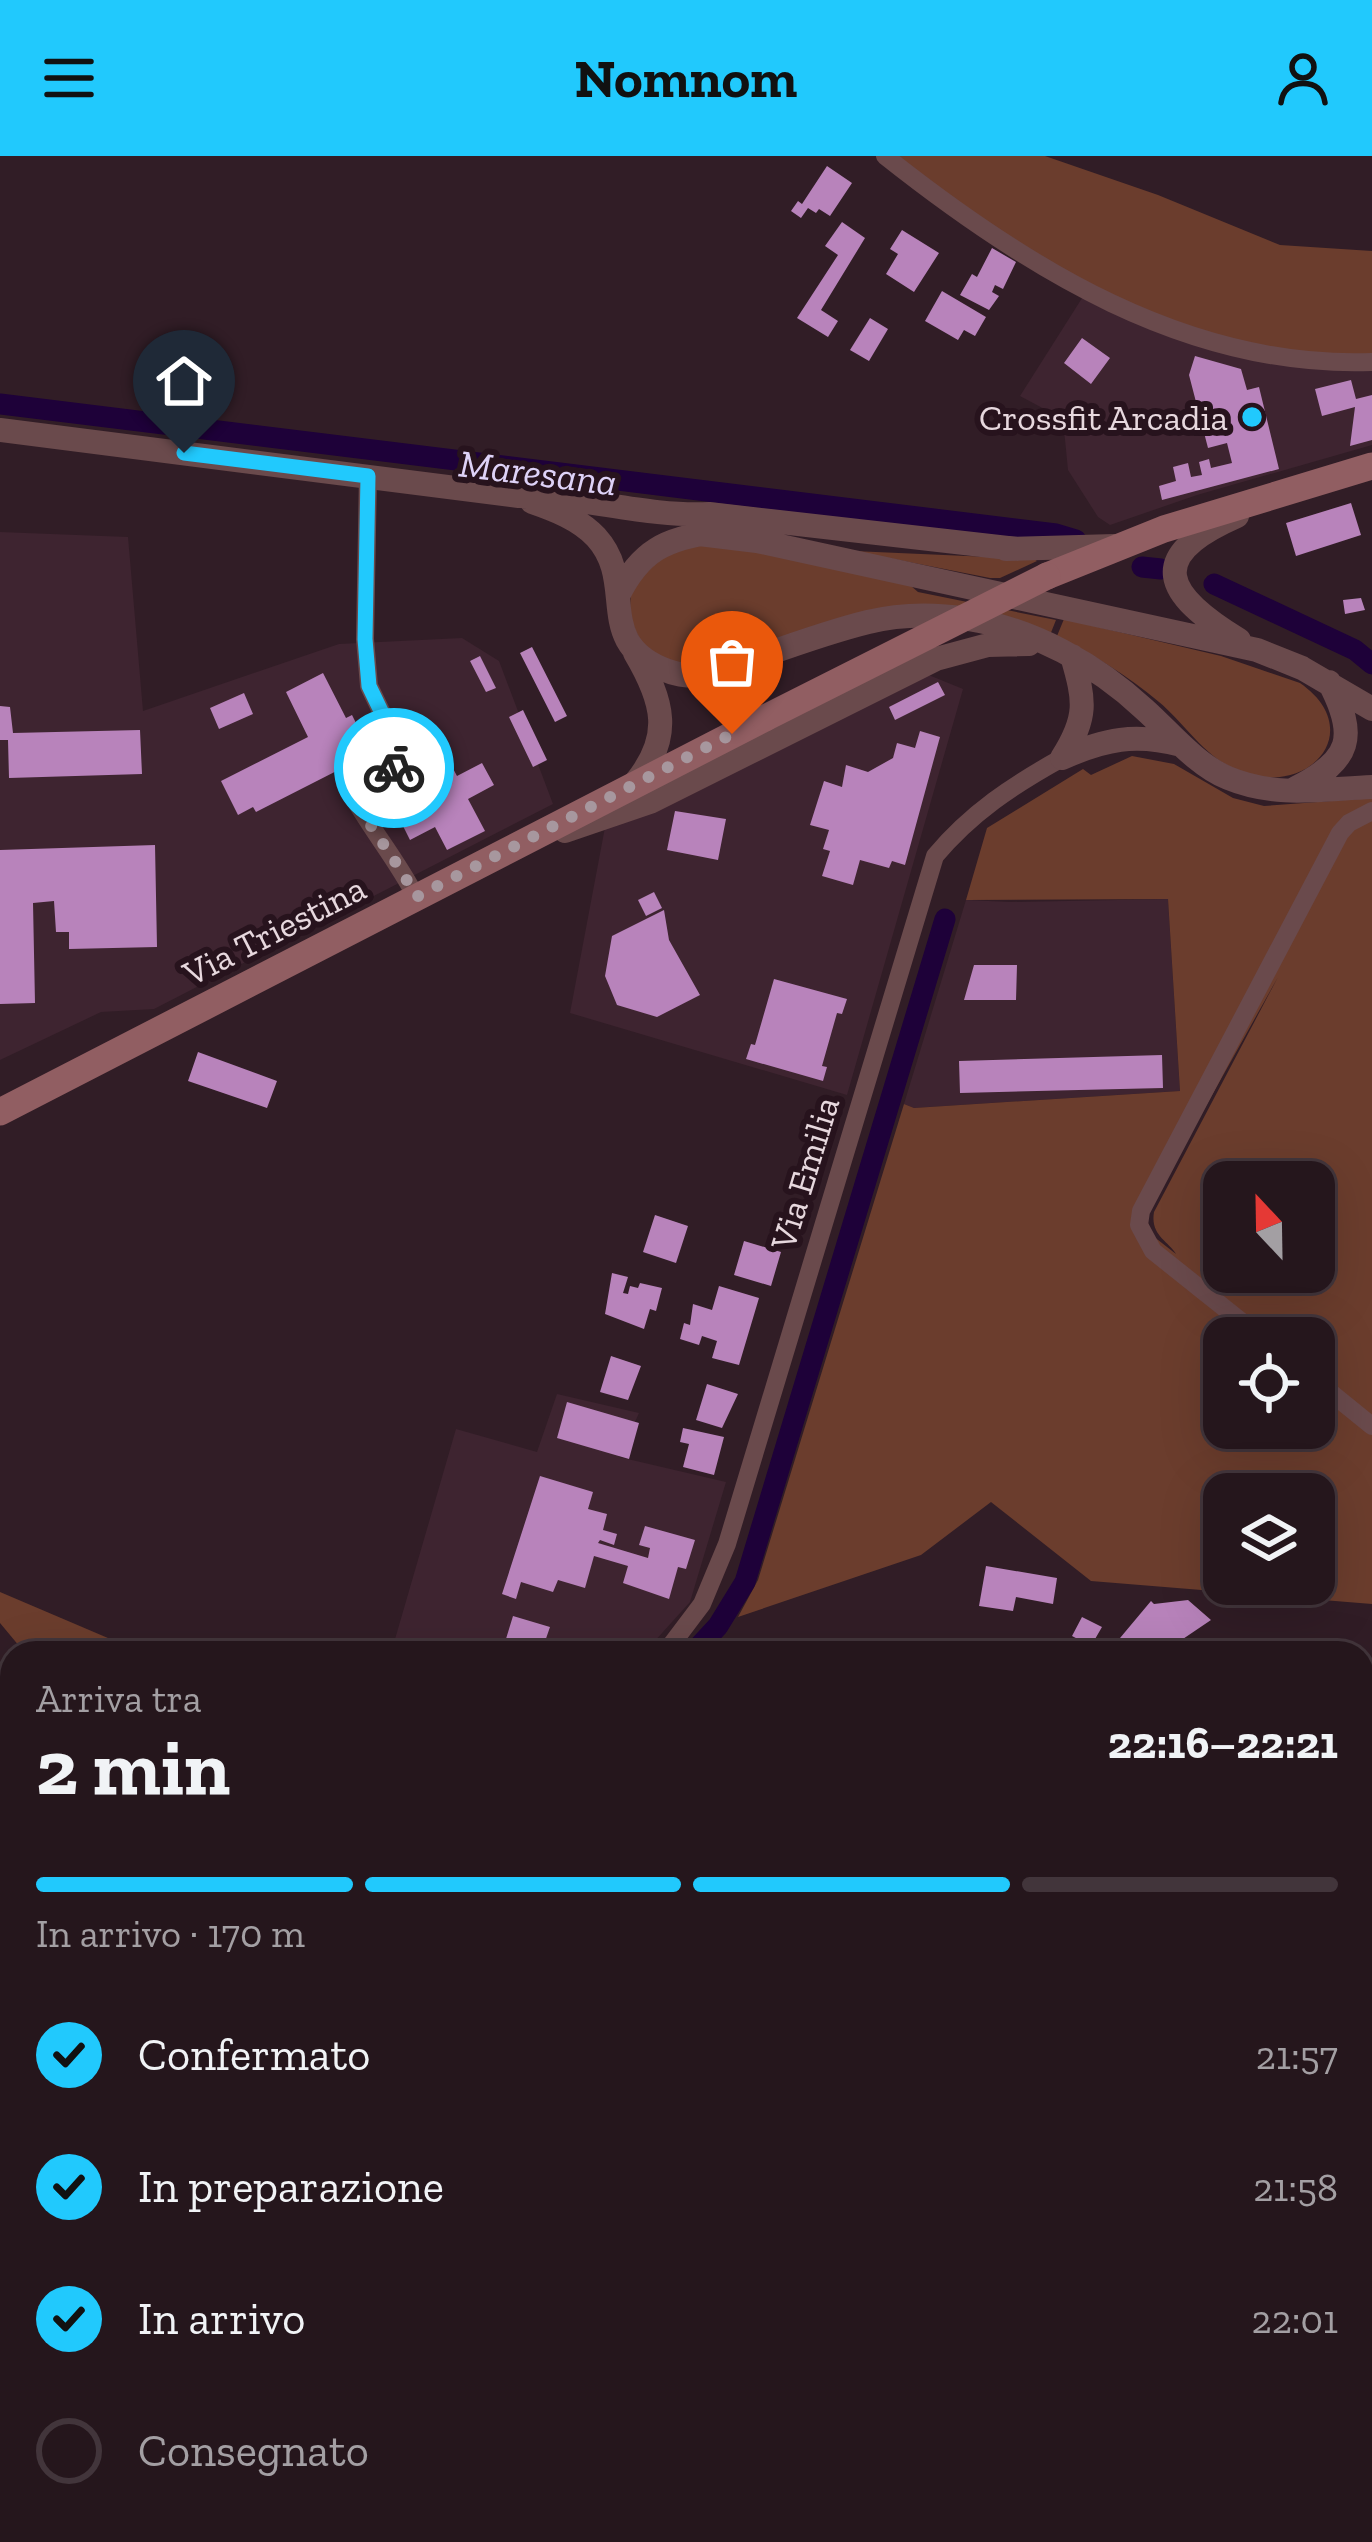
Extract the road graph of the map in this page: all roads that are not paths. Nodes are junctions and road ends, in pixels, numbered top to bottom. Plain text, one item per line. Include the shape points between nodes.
1 (885, 156) edge
2 (1372, 362) edge
3 (0, 430) edge
4 (1372, 466) edge
5 (368, 476) junction
6 (1285, 493) junction
7 (519, 496) junction
8 (708, 529) junction
9 (1115, 546) junction
10 (1017, 549) junction
11 (618, 596) junction
12 (1045, 644) junction
13 (1257, 650) junction
14 (634, 651) junction
15 (1072, 656) junction
16 (1329, 682) junction
17 (1372, 709) edge
18 (1186, 747) junction
19 (1062, 758) junction
20 (635, 783) junction
21 (1372, 787) edge
22 (1289, 791) junction
23 (1372, 811) edge
24 (494, 856) junction
25 (416, 897) junction
26 (0, 1112) edge
27 (1236, 1317) edge
28 (1335, 1396) edge
29 (1372, 1426) edge
30 (674, 1641) edge

1 - 2 street via 979,228 1103,301 1221,346 1298,361
3 - 5 street
4 - 6 main road, Via Triestina
5 - 7 street
5 - 25 street via 369,686 405,761 352,795
6 - 9 main road, Via Triestina
6 - 13 street via 1191,540 1174,566 1182,596 1202,618
7 - 8 street via 556,496
7 - 11 street via 597,538
8 - 10 street
8 - 10 street via 709,514
8 - 11 street via 640,560
8 - 13 street
9 - 10 street
9 - 20 main road, Via Triestina, bridge
11 - 14 street via 621,631
12 - 14 street via 968,619 929,616 871,621 701,676 671,673
12 - 15 street
12 - 24 street via 955,652 650,802
13 - 16 street
14 - 20 street via 662,724 657,753
15 - 18 street
15 - 19 street via 1083,719
16 - 17 street
16 - 22 street via 1344,715 1345,743 1330,771
18 - 19 street via 1131,736
18 - 22 street via 1223,776
19 - 30 street, Via Emilia via 1009,788 935,856 727,1544 702,1604
20 - 24 main road, Via Triestina
21 - 22 street
23 - 27 street via 1340,833 1141,1211 1139,1226 1153,1251
24 - 25 main road, Via Triestina
25 - 26 main road, Via Triestina
28 - 29 street

